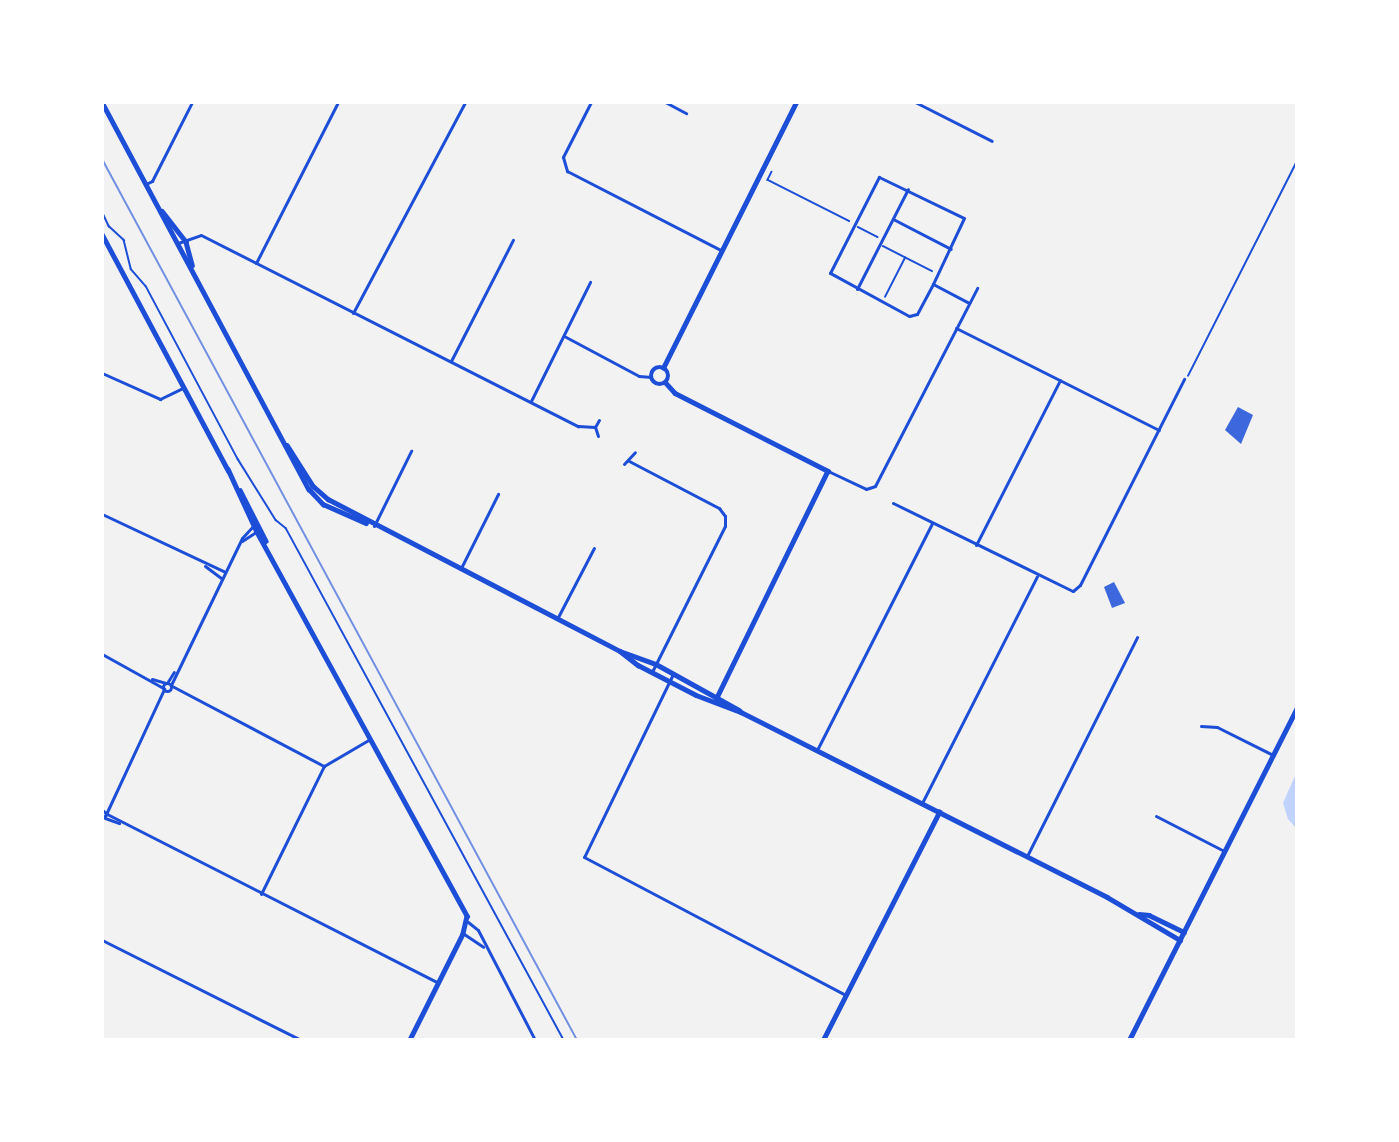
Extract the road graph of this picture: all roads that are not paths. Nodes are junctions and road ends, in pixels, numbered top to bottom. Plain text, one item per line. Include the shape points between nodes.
1 (102, 102) edge
2 (192, 102) edge
3 (338, 102) edge
4 (465, 102) edge
5 (591, 102) edge
6 (664, 102) edge
7 (796, 102) edge
8 (915, 102) edge
9 (686, 113) dead end
10 (992, 141) dead end
11 (1297, 161) edge
12 (146, 184) junction
13 (908, 188) junction
14 (160, 209) junction
15 (893, 219) junction
16 (102, 234) edge
17 (184, 240) junction
18 (513, 240) dead end
19 (178, 243) junction
20 (951, 249) junction
21 (721, 250) junction
22 (256, 263) junction
23 (194, 271) junction
24 (590, 282) dead end
25 (933, 284) junction
26 (977, 288) dead end
27 (857, 289) junction
28 (969, 303) junction
29 (354, 313) junction
30 (956, 328) junction
31 (564, 336) junction
32 (451, 362) junction
33 (663, 368) junction
34 (102, 373) edge
35 (651, 377) junction
36 (1186, 378) joint
37 (1060, 380) junction
38 (666, 383) junction
39 (185, 387) junction
40 (531, 401) junction
41 (598, 420) dead end
42 (595, 428) junction
43 (1159, 430) junction
44 (597, 436) dead end
45 (411, 452) dead end
46 (634, 452) dead end
47 (629, 461) junction
48 (624, 464) dead end
49 (828, 471) junction
50 (498, 494) dead end
51 (893, 503) dead end
52 (102, 514) edge
53 (932, 523) junction
54 (256, 525) junction
55 (374, 526) junction
56 (260, 531) junction
57 (240, 543) junction
58 (976, 545) junction
59 (594, 548) dead end
60 (201, 563) junction
61 (461, 570) junction
62 (225, 573) junction
63 (1037, 576) junction
64 (222, 579) junction
65 (557, 618) junction
66 (1137, 636) dead end
67 (620, 651) junction
68 (102, 654) edge
69 (656, 664) junction
70 (652, 672) junction
71 (673, 675) junction
72 (147, 677) junction
73 (670, 681) junction
74 (169, 684) junction
75 (166, 690) junction
76 (186, 696) junction
77 (716, 699) junction
78 (1297, 707) edge
79 (1201, 726) dead end
80 (371, 738) junction
81 (817, 750) junction
82 (1273, 755) junction
83 (324, 766) junction
84 (112, 798) junction
85 (922, 803) junction
86 (102, 810) edge
87 (939, 812) junction
88 (1156, 816) dead end
89 (104, 817) edge
90 (1224, 851) junction
91 (1027, 856) junction
92 (261, 894) junction
93 (1139, 914) junction
94 (468, 922) junction
95 (1184, 932) junction
96 (463, 933) junction
97 (102, 940) edge
98 (1180, 940) junction
99 (484, 948) junction
100 (438, 983) junction
101 (846, 995) junction
102 (301, 1040) edge
103 (410, 1040) edge
104 (535, 1040) edge
105 (823, 1040) edge
106 (1129, 1040) edge

1 - 12 street
2 - 12 street via 152,181
3 - 22 street
4 - 29 street
5 - 21 street via 563,157 567,171
6 - 9 street
7 - 21 street
8 - 10 street
11 - 36 lane
12 - 14 street
13 - 15 street
13 - 20 street via 964,218
13 - 27 street via 885,177 875,179 829,269 832,276
14 - 17 street
14 - 19 street
15 - 20 street
15 - 27 street
16 - 39 street
17 - 19 street
17 - 22 street via 199,234
17 - 23 street
18 - 32 street
19 - 23 street
20 - 25 street
21 - 33 street
22 - 29 street
23 - 55 street via 287,445 321,498
24 - 31 street
25 - 27 street via 913,316
25 - 28 street
26 - 28 street
28 - 30 street
29 - 32 street
30 - 37 street
30 - 49 street via 878,482 872,488 859,486
31 - 35 street via 639,376
31 - 40 street
32 - 40 street
33 - 35 street via 654,369
33 - 38 street via 669,374
34 - 39 street via 160,399
35 - 38 street via 655,384
36 - 43 street
37 - 43 street
37 - 58 street
38 - 49 street via 675,393
39 - 54 street
40 - 42 street via 578,426
41 - 42 street
42 - 44 street
43 - 63 street via 1080,585 1073,591 1065,590
45 - 55 street
46 - 47 street
47 - 48 street
47 - 69 street via 719,508 725,516 725,526
49 - 77 street
50 - 61 street
51 - 53 street
52 - 60 street
53 - 58 street
53 - 81 street
54 - 56 street
54 - 57 street
55 - 61 street
56 - 57 street
56 - 80 street
57 - 62 street
58 - 63 street
59 - 65 street
60 - 62 street
60 - 64 street
61 - 65 street
62 - 64 street
63 - 85 street
64 - 74 street
65 - 67 street
66 - 91 street
67 - 69 street
67 - 70 street
68 - 72 street
69 - 70 street
69 - 71 street
70 - 73 street
71 - 73 street
71 - 77 street
72 - 74 street
72 - 75 street
73 - 77 street
73 - 101 street via 584,857
74 - 75 street
74 - 75 street
74 - 76 street
75 - 76 street
75 - 84 street
76 - 83 street
77 - 81 street
78 - 82 main road
79 - 82 street via 1217,727
80 - 83 street
80 - 94 street
81 - 85 street
82 - 90 main road
83 - 92 street
84 - 86 street
84 - 89 street
85 - 87 street
86 - 89 street
87 - 91 street
87 - 101 street
88 - 90 street
89 - 92 street
90 - 95 main road
91 - 93 street
92 - 100 street
93 - 95 street
93 - 98 street
94 - 96 street
94 - 99 street via 478,930
95 - 98 main road
96 - 99 street
96 - 100 street
97 - 102 street
98 - 106 main road
99 - 104 street
100 - 103 street
101 - 105 street

